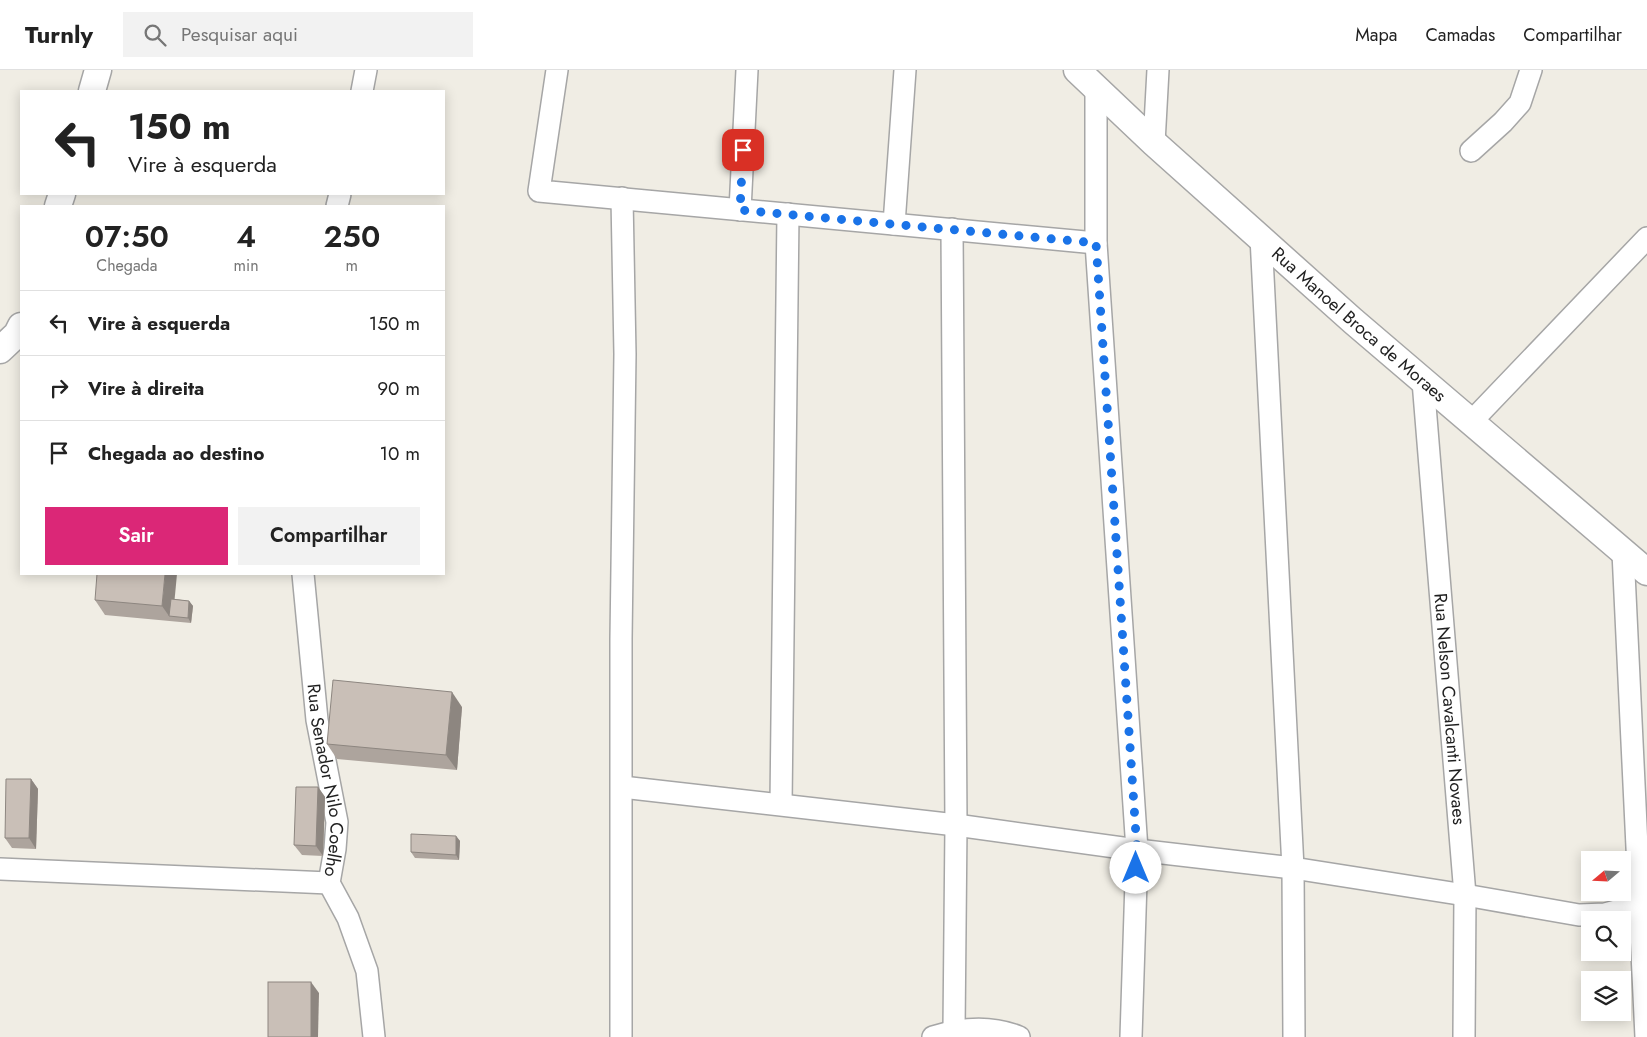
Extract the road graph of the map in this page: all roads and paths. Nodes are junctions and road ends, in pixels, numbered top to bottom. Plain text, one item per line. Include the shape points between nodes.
1 (98, 70) edge
2 (366, 70) edge
3 (557, 70) edge
4 (747, 70) edge
5 (905, 70) edge
6 (1076, 70) edge
7 (1158, 70) edge
8 (1531, 70) edge
9 (1096, 88) junction
10 (92, 90) edge
11 (362, 90) edge
12 (1154, 143) junction
13 (1471, 151) dead end
14 (622, 198) junction
15 (740, 210) junction
16 (788, 214) junction
17 (894, 224) junction
18 (952, 229) junction
19 (1261, 237) junction
20 (1647, 238) edge
21 (1096, 243) junction
22 (20, 328) edge
23 (0, 350) edge
24 (1423, 381) junction
25 (1471, 422) junction
26 (1623, 552) junction
27 (1647, 572) edge
28 (303, 575) edge
29 (622, 788) junction
30 (781, 804) junction
31 (956, 825) junction
32 (1137, 850) junction
33 (1293, 868) junction
34 (0, 869) edge
35 (329, 883) junction
36 (1465, 895) junction
37 (1643, 903) edge
38 (954, 1030) junction
39 (374, 1037) edge
40 (622, 1037) edge
41 (933, 1037) edge
42 (1018, 1037) edge
43 (1131, 1037) edge
44 (1294, 1037) edge
45 (1464, 1037) edge
46 (1646, 1037) edge

1 - 10 street
2 - 11 street
3 - 14 street via 539,191
4 - 15 street
5 - 17 street
6 - 9 street, Rua Manoel Broca de Moraes
7 - 12 street
8 - 13 street via 1520,103
9 - 12 street, Rua Manoel Broca de Moraes
9 - 21 street
12 - 19 street, Rua Manoel Broca de Moraes
14 - 15 street
14 - 29 street via 625,354
15 - 16 street
16 - 17 street
16 - 30 street
17 - 18 street
18 - 21 street
18 - 31 street
19 - 24 street, Rua Manoel Broca de Moraes
19 - 33 street
20 - 25 street
21 - 32 street
22 - 23 street
24 - 25 street, Rua Manoel Broca de Moraes
24 - 36 street, Rua Nelson Cavalcanti Novaes
25 - 26 street, Rua Manoel Broca de Moraes
26 - 27 street, Rua Manoel Broca de Moraes
26 - 37 street
28 - 35 street, Rua Senador Nilo Coelho via 317,720 337,822
29 - 30 street
29 - 40 street
30 - 31 street
31 - 32 street
31 - 38 street
32 - 33 street
32 - 43 street
33 - 36 street
33 - 44 street
34 - 35 street
35 - 39 street, Rua Senador Nilo Coelho via 348,918 367,971
36 - 37 street via 1579,915 1605,914
36 - 45 street, Rua Nelson Cavalcanti Novaes
37 - 46 street
38 - 41 street
38 - 42 street via 978,1028

